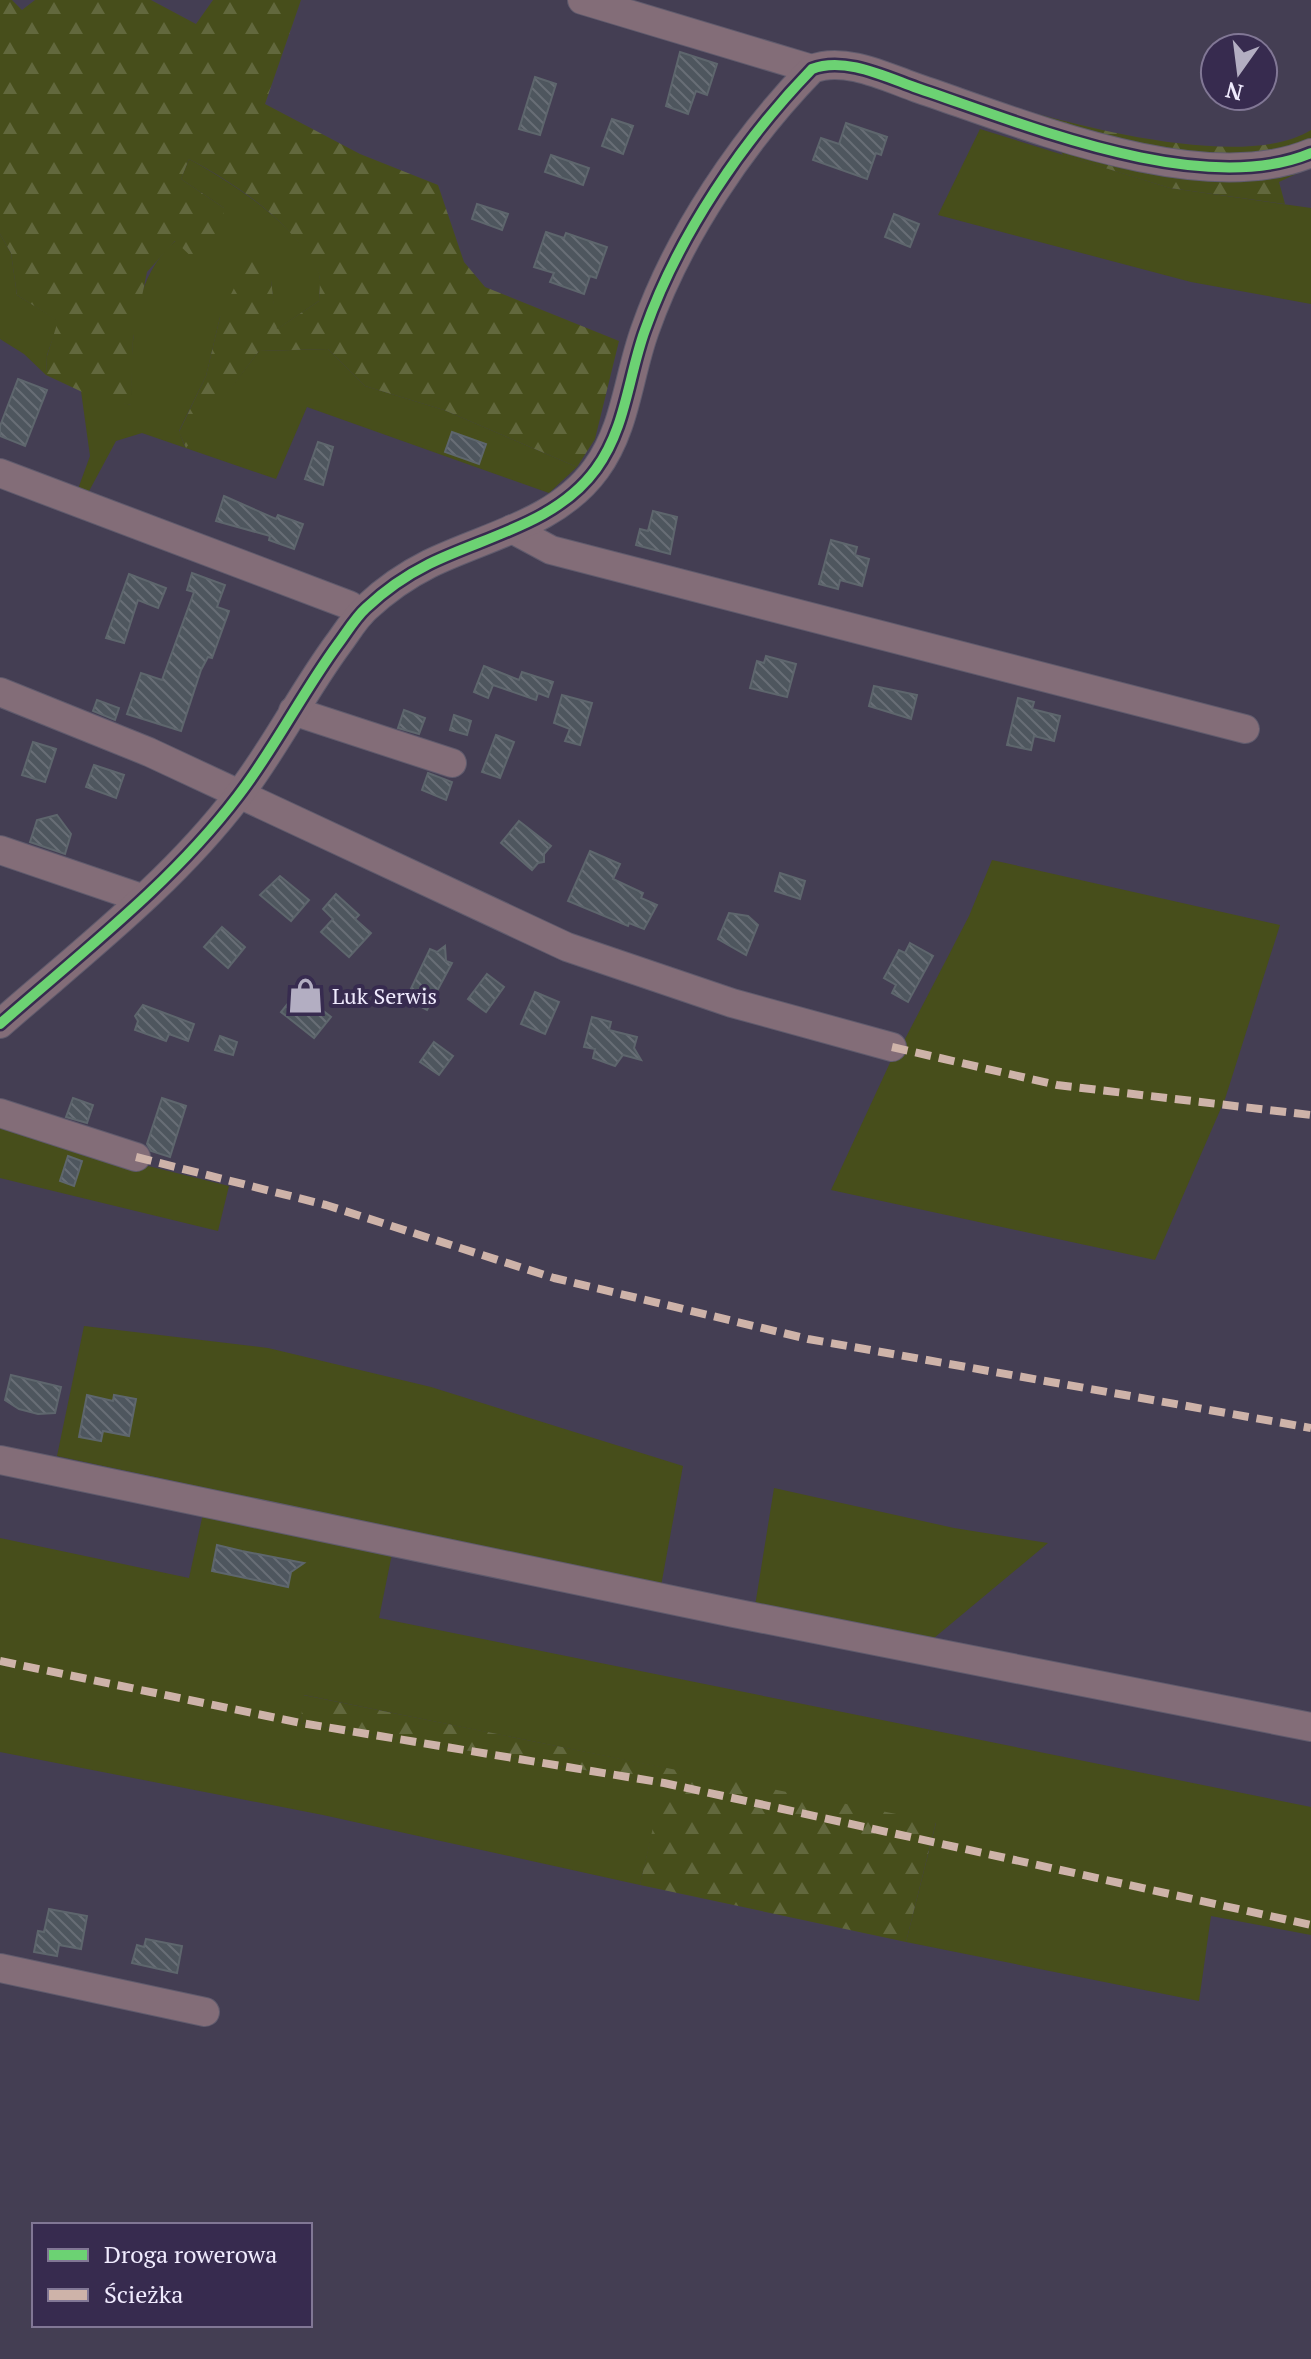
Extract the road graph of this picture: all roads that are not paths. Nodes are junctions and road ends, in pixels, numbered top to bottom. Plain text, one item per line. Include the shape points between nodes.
1 (582, 0) edge
2 (812, 69) junction
3 (1311, 153) edge
4 (0, 473) edge
5 (512, 529) junction
6 (361, 613) junction
7 (0, 692) edge
8 (293, 711) junction
9 (1245, 729) dead end
10 (452, 763) dead end
11 (240, 794) junction
12 (0, 850) edge
13 (141, 898) junction
14 (0, 1024) edge
15 (892, 1047) dead end
16 (0, 1113) edge
17 (136, 1157) dead end
18 (0, 1460) edge
19 (1311, 1727) edge
20 (0, 1968) edge
21 (205, 2012) dead end

1 - 2 street
2 - 3 street via 823,65 865,70 1044,133 1117,152 1219,168 1258,168
2 - 5 street via 745,151 684,244 644,332 613,440 596,469 575,494
4 - 6 street
5 - 6 street via 413,573
5 - 9 street via 551,550
6 - 8 street
7 - 11 street
8 - 10 street
8 - 11 street
11 - 13 street via 208,834
11 - 15 street via 567,947 732,1003
12 - 13 street
13 - 14 street
16 - 17 street
18 - 19 street
20 - 21 street

